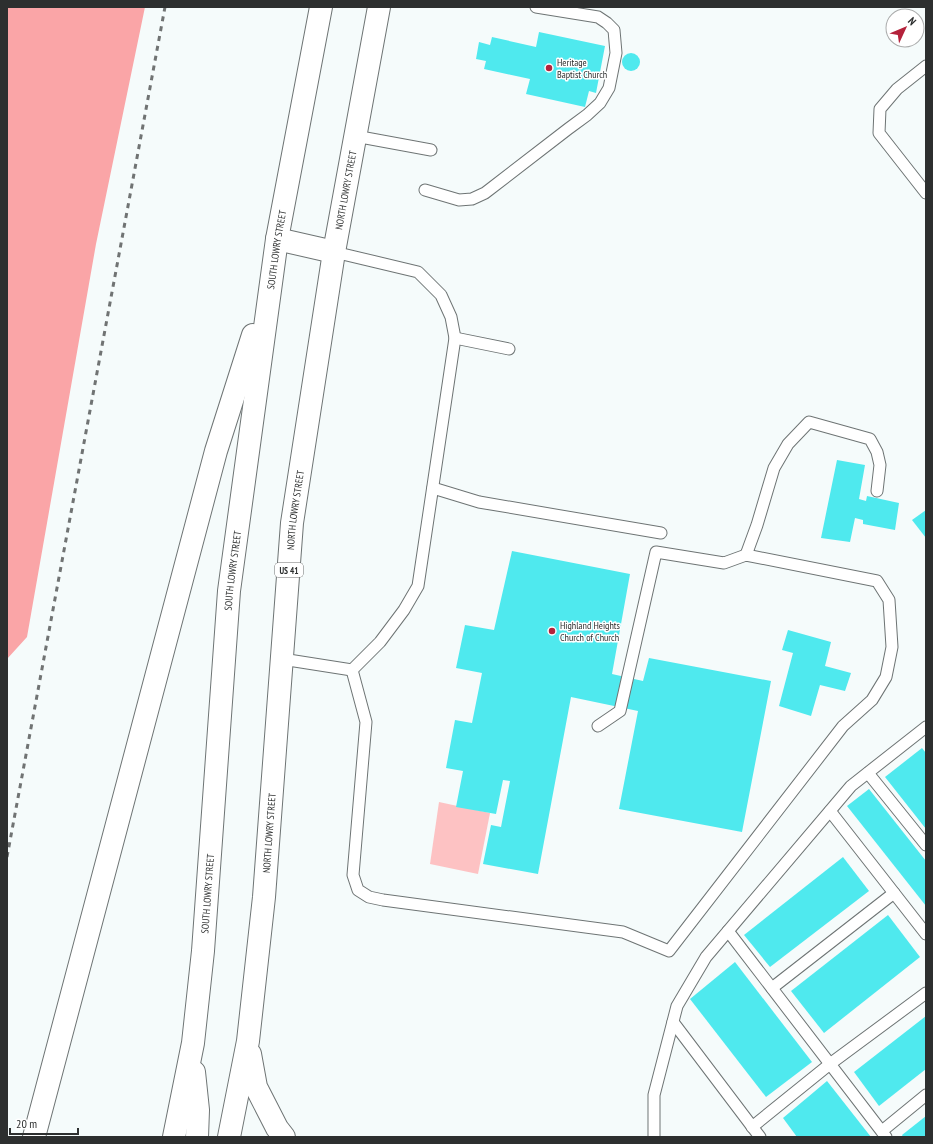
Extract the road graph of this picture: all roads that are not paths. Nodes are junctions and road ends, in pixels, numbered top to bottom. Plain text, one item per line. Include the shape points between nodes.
1 (321, 7) edge
2 (379, 7) edge
3 (536, 7) edge
4 (926, 66) edge
5 (355, 136) junction
6 (431, 150) dead end
7 (425, 190) dead end
8 (926, 193) edge
9 (277, 240) junction
10 (334, 252) junction
11 (271, 278) junction
12 (455, 338) junction
13 (509, 349) dead end
14 (432, 488) junction
15 (877, 491) dead end
16 (661, 532) dead end
17 (746, 555) junction
18 (282, 659) junction
19 (352, 670) junction
20 (598, 726) dead end
21 (925, 729) edge
22 (868, 773) junction
23 (830, 811) junction
24 (926, 845) edge
25 (894, 893) junction
26 (728, 931) junction
27 (926, 934) edge
28 (772, 988) junction
29 (926, 993) edge
30 (673, 1022) junction
31 (248, 1041) junction
32 (193, 1043) junction
33 (830, 1064) junction
34 (926, 1095) edge
35 (752, 1127) junction
36 (884, 1134) edge
37 (34, 1137) edge
38 (174, 1137) edge
39 (197, 1137) edge
40 (229, 1137) edge
41 (284, 1137) edge
42 (654, 1137) edge
43 (760, 1137) edge

1 - 9 main road, SOUTH LOWRY STREET
2 - 5 main road, NORTH LOWRY STREET / US 41
3 - 7 lane via 598,18 614,30 616,53 609,88 600,103 485,193 472,199 459,200
4 - 8 lane via 897,89 880,109 879,133
5 - 6 lane
5 - 10 main road, NORTH LOWRY STREET / US 41
9 - 10 main road
9 - 11 main road, SOUTH LOWRY STREET
10 - 12 lane via 418,272 441,295 451,317
10 - 18 main road, NORTH LOWRY STREET / US 41 via 292,523
11 - 32 main road, SOUTH LOWRY STREET via 229,591 203,951
11 - 37 main road via 216,451
12 - 13 lane
12 - 14 lane
14 - 16 lane via 479,502
14 - 19 lane via 418,586 380,642
15 - 17 lane via 880,465 870,439 809,422 788,444 774,468
17 - 19 lane via 877,581 889,600 892,647 886,677 872,700 843,726 669,950 623,932 383,900 369,897 358,890 353,875 366,722
17 - 20 lane via 724,563 656,552 620,710
18 - 19 lane
18 - 31 main road, NORTH LOWRY STREET / US 41 via 264,897
21 - 22 lane
22 - 23 lane via 851,786
22 - 24 lane
23 - 25 lane
23 - 26 lane
25 - 27 lane
25 - 28 lane
26 - 28 lane
26 - 30 lane via 706,957 677,1006
28 - 33 lane
29 - 33 lane
30 - 35 lane
30 - 42 lane via 654,1095
31 - 40 main road, NORTH LOWRY STREET / US 41
31 - 41 main road via 256,1088
32 - 38 main road, SOUTH LOWRY STREET
32 - 39 main road via 198,1110
33 - 35 lane
33 - 36 lane
34 - 36 lane
35 - 43 lane

